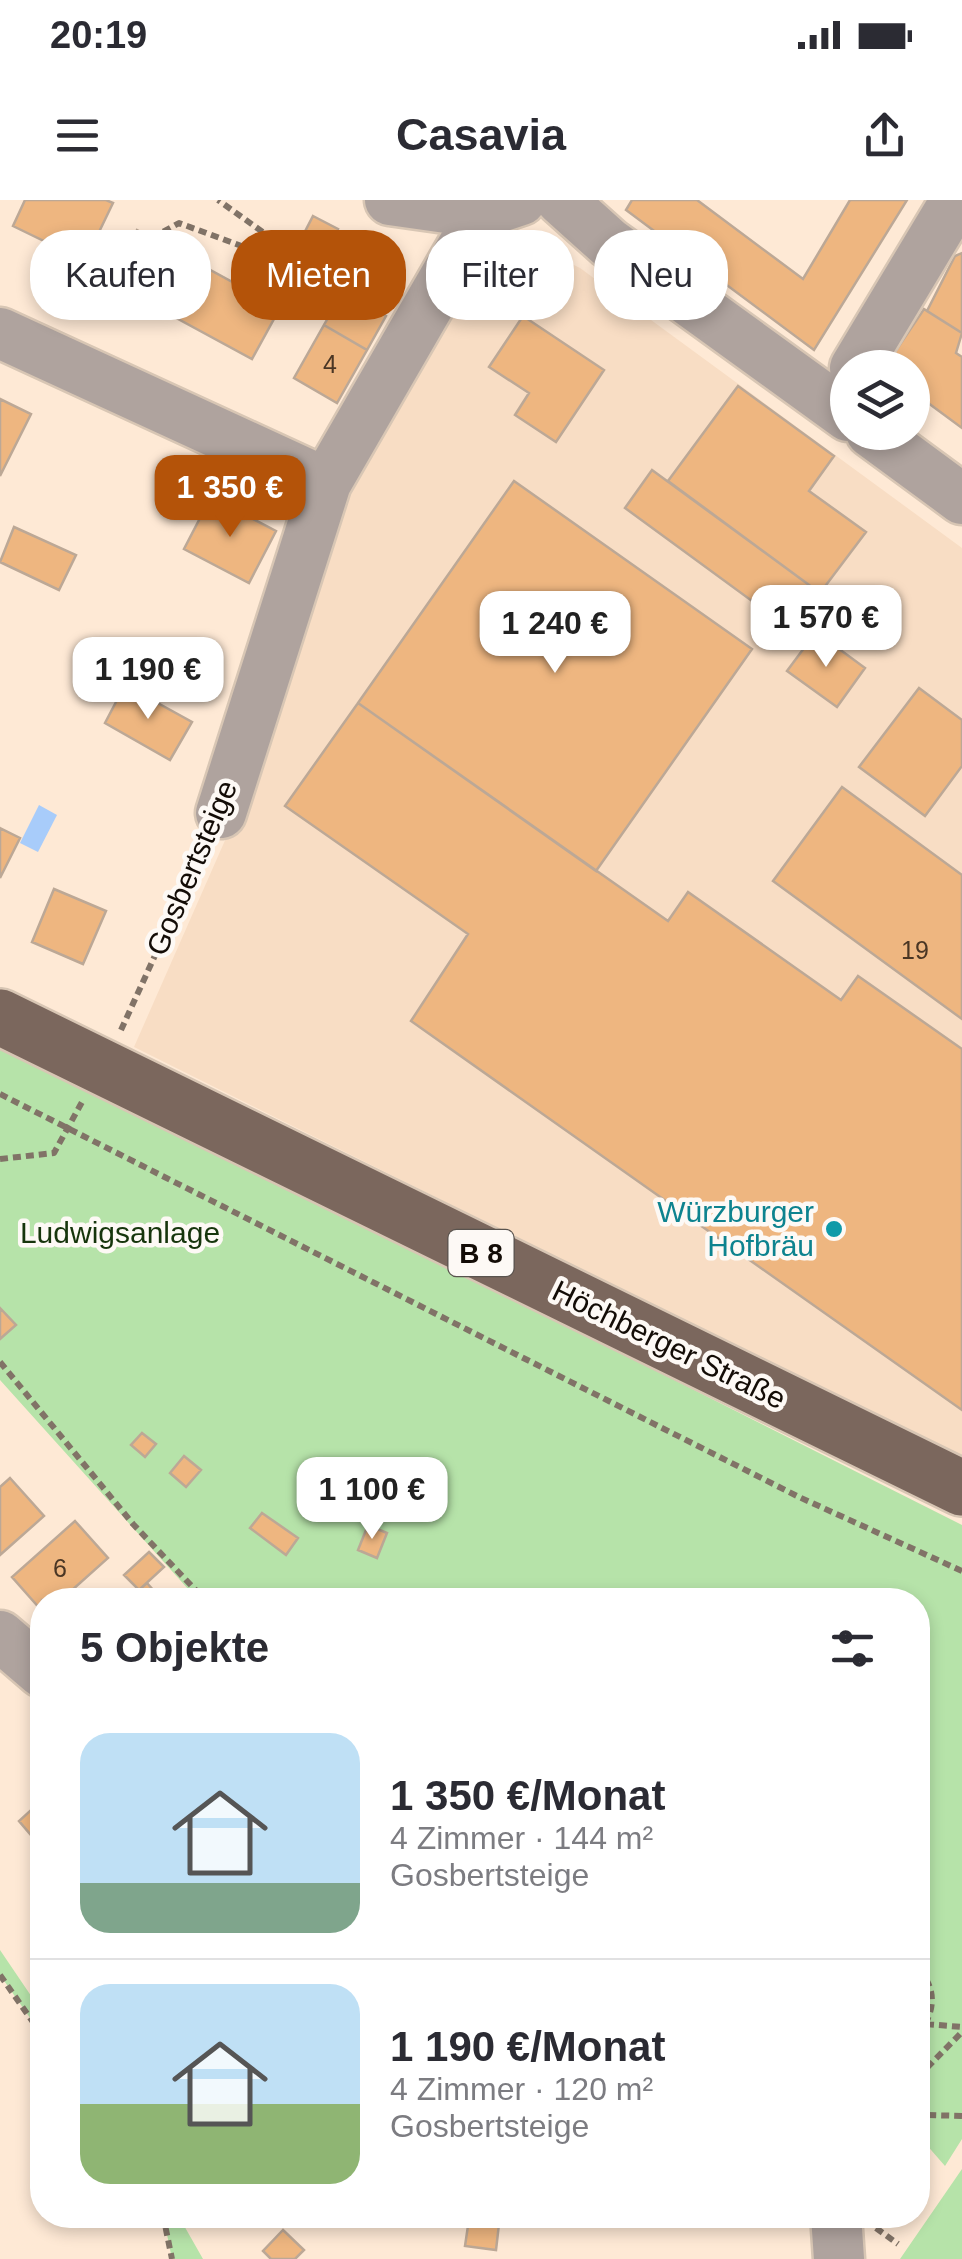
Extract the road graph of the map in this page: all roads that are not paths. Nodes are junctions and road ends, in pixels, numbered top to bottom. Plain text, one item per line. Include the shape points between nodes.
1 (390, 200) edge
2 (562, 200) edge
3 (956, 200) edge
4 (501, 206) edge
5 (0, 333) edge
6 (877, 350) edge
7 (830, 386) edge
8 (907, 450) edge
9 (326, 484) junction
10 (962, 499) edge
11 (220, 813) road end
12 (0, 1016) edge
13 (962, 1488) edge
14 (0, 1636) edge
15 (30, 1662) edge
16 (837, 2228) edge
17 (839, 2259) edge

1 - 4 street
2 - 7 street via 610,243
3 - 6 street
4 - 9 street, Gosbertsteige
5 - 9 street
8 - 10 street
9 - 11 street, Gosbertsteige
12 - 13 main road, Höchberger Straße / B 8
14 - 15 street
16 - 17 street

